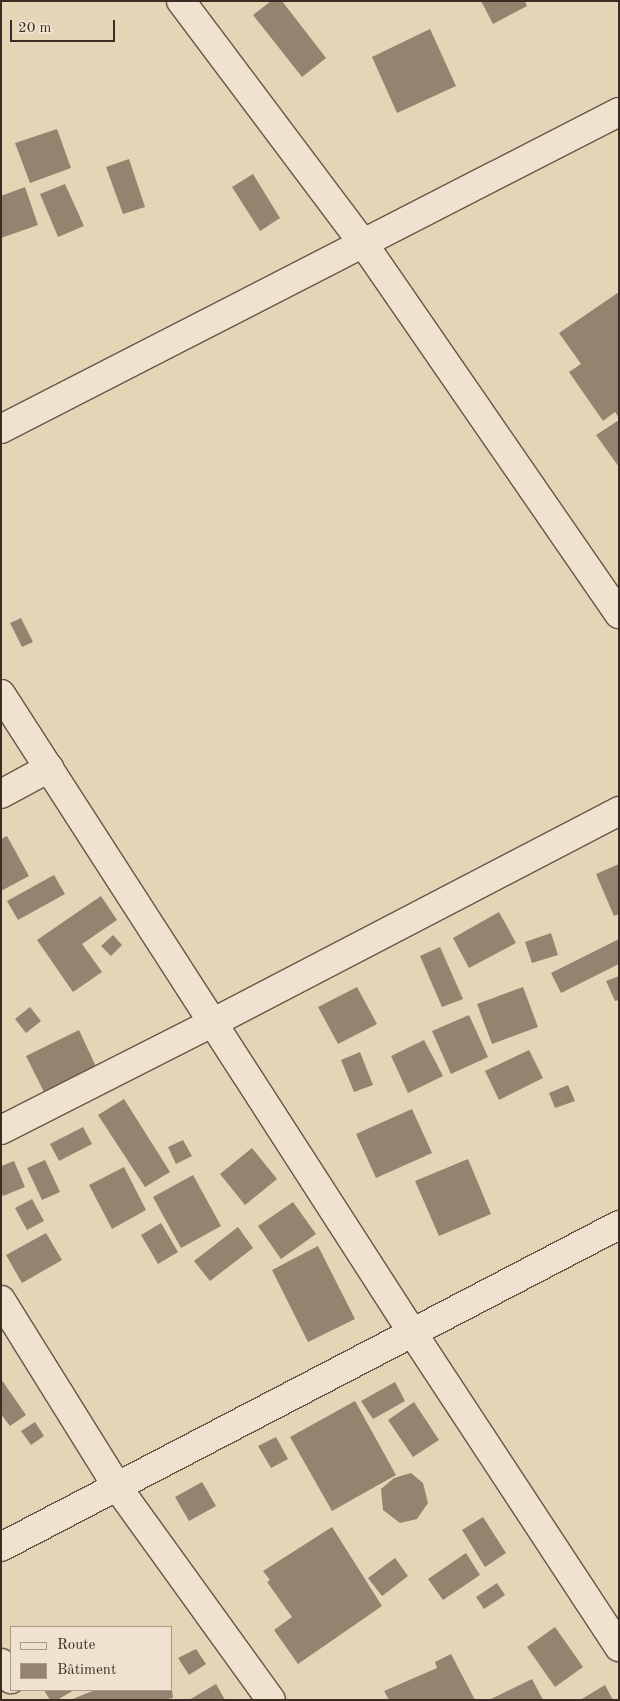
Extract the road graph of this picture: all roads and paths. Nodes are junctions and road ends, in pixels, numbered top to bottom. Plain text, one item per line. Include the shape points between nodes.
1 (181, 1) edge
2 (619, 112) edge
3 (363, 243) junction
4 (1, 429) edge
5 (619, 614) edge
6 (1, 694) edge
7 (49, 768) junction
8 (1, 794) edge
9 (619, 811) edge
10 (214, 1022) junction
11 (1, 1130) edge
12 (619, 1225) edge
13 (1, 1300) edge
14 (412, 1332) junction
15 (118, 1488) junction
16 (1, 1547) edge
17 (619, 1647) edge
18 (1, 1663) edge
19 (10, 1677) edge
20 (271, 1700) edge

1 - 3 street
2 - 3 street
3 - 4 street
3 - 5 street
6 - 7 street
7 - 8 street
7 - 10 street
9 - 10 street
10 - 11 street
10 - 14 street
12 - 14 street
13 - 15 street
14 - 15 street
14 - 17 street
15 - 16 street
15 - 20 street
18 - 19 street

